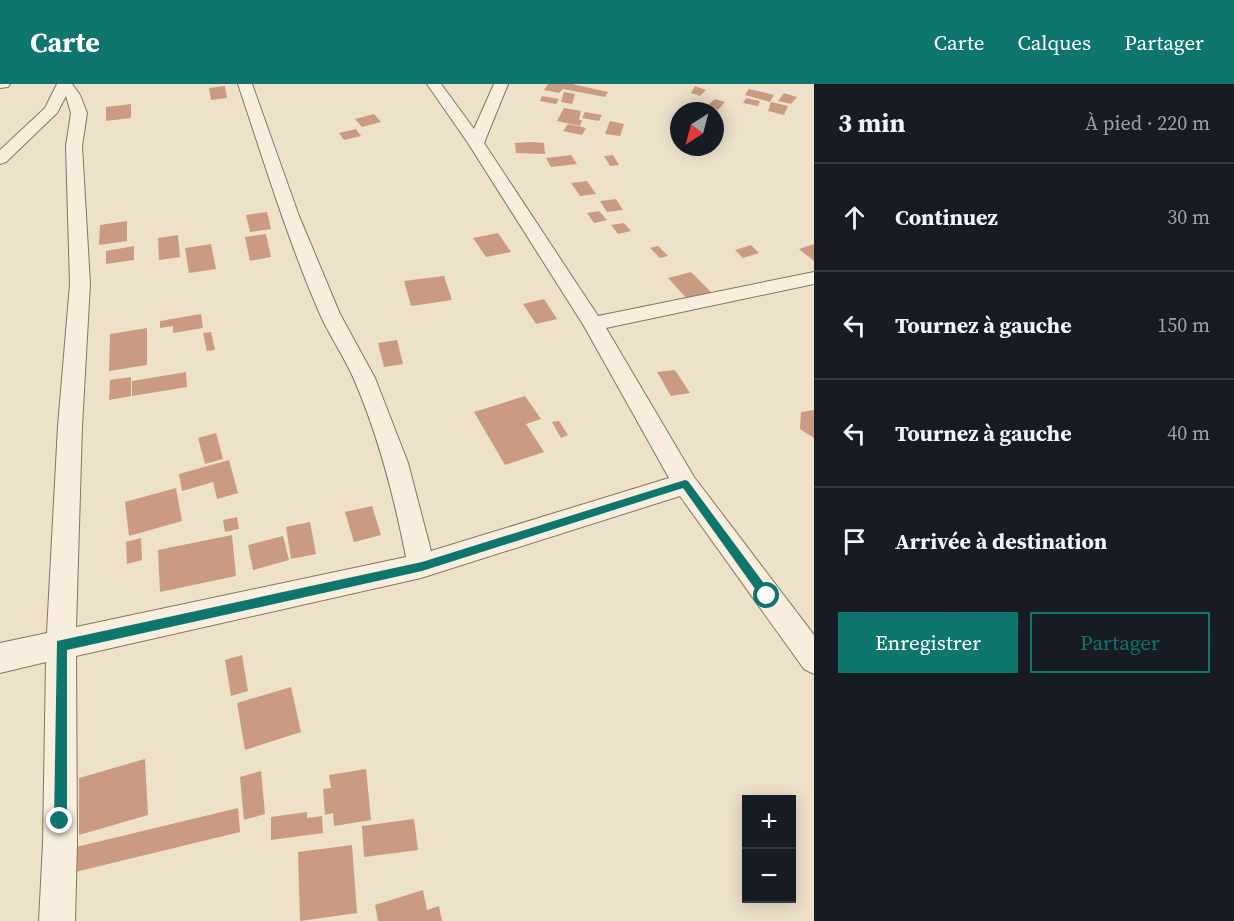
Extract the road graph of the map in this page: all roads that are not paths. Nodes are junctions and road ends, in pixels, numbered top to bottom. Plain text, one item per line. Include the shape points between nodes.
1 (245, 84) edge
2 (434, 84) edge
3 (501, 84) edge
4 (476, 143) junction
5 (0, 159) edge
6 (814, 278) edge
7 (593, 324) junction
8 (685, 484) junction
9 (422, 566) junction
10 (61, 645) junction
11 (0, 658) edge
12 (814, 659) edge
13 (57, 921) edge

1 - 9 street via 290,216 330,314 364,378 396,462
2 - 4 street
3 - 4 street
4 - 7 street
5 - 10 street via 52,110 64,84 79,113 74,146 80,284
6 - 7 street
7 - 8 street
8 - 9 street
8 - 12 street
9 - 10 street
10 - 11 street
10 - 13 street

